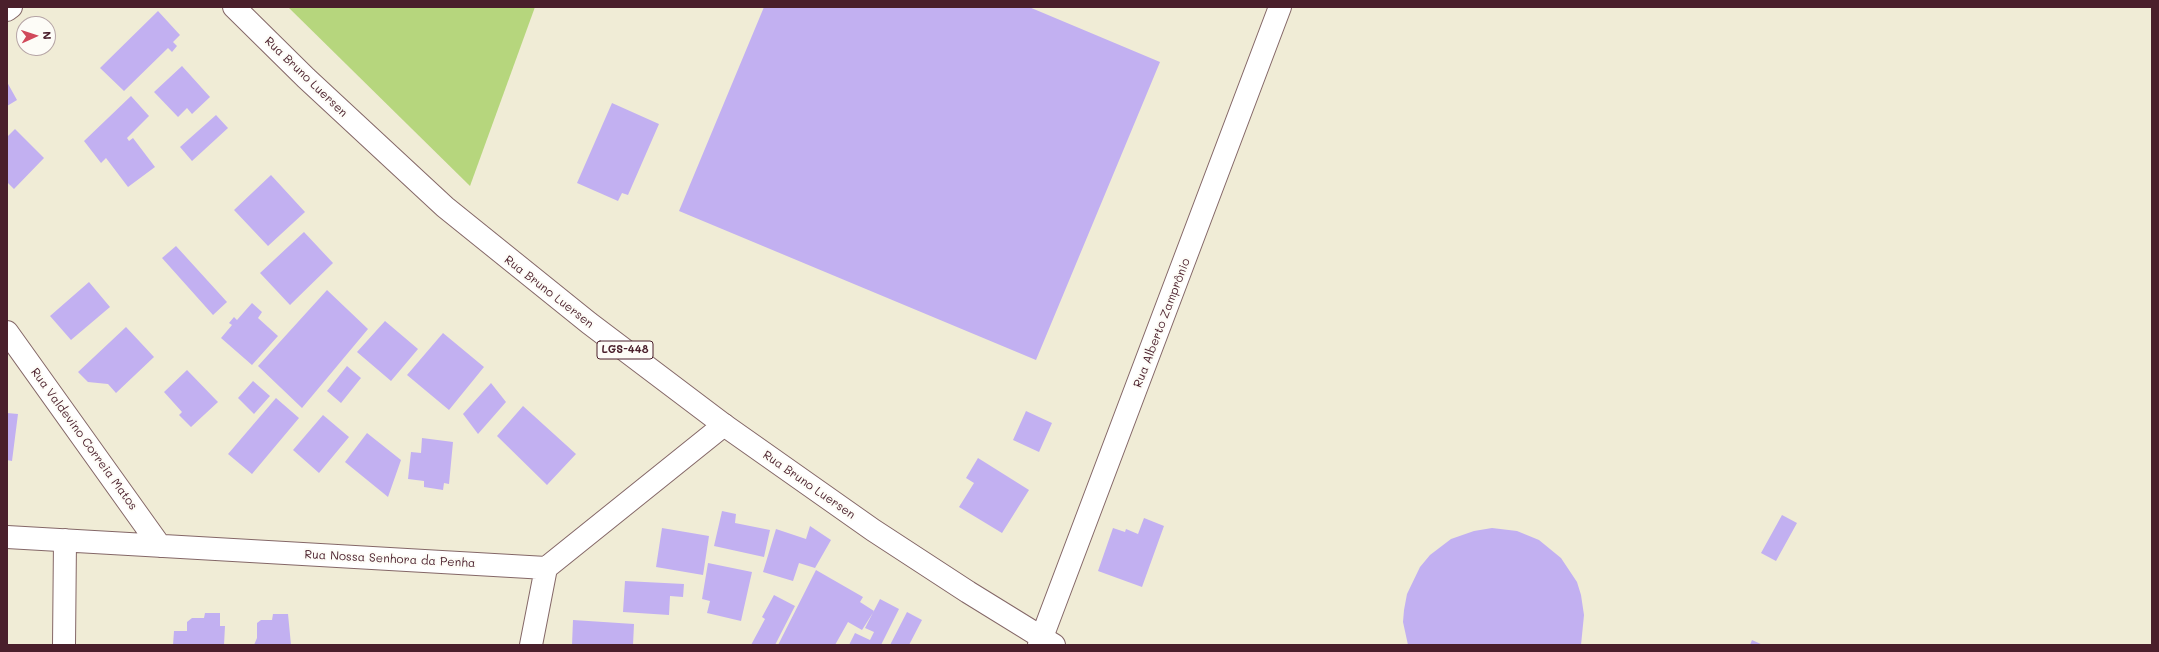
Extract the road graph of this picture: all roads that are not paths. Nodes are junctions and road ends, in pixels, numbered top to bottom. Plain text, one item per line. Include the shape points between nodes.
1 (10, 7) edge
2 (234, 7) edge
3 (1280, 7) edge
4 (7, 10) edge
5 (7, 332) edge
6 (724, 425) junction
7 (7, 537) edge
8 (65, 540) junction
9 (160, 546) junction
10 (546, 568) junction
11 (1045, 643) edge
12 (64, 645) edge
13 (531, 645) edge

1 - 4 street
2 - 6 street, Rua Bruno Luersen / LGS-448 via 312,84 445,207 589,324
3 - 11 street, Rua Alberto Zamprônio
5 - 9 street, Rua Valdevino Correia Matos
6 - 10 street
6 - 11 street, Rua Bruno Luersen / LGS-448 via 880,534
7 - 8 street, Rua Nossa Senhora da Penha
8 - 9 street, Rua Nossa Senhora da Penha
8 - 12 street
9 - 10 street, Rua Nossa Senhora da Penha
10 - 13 street

